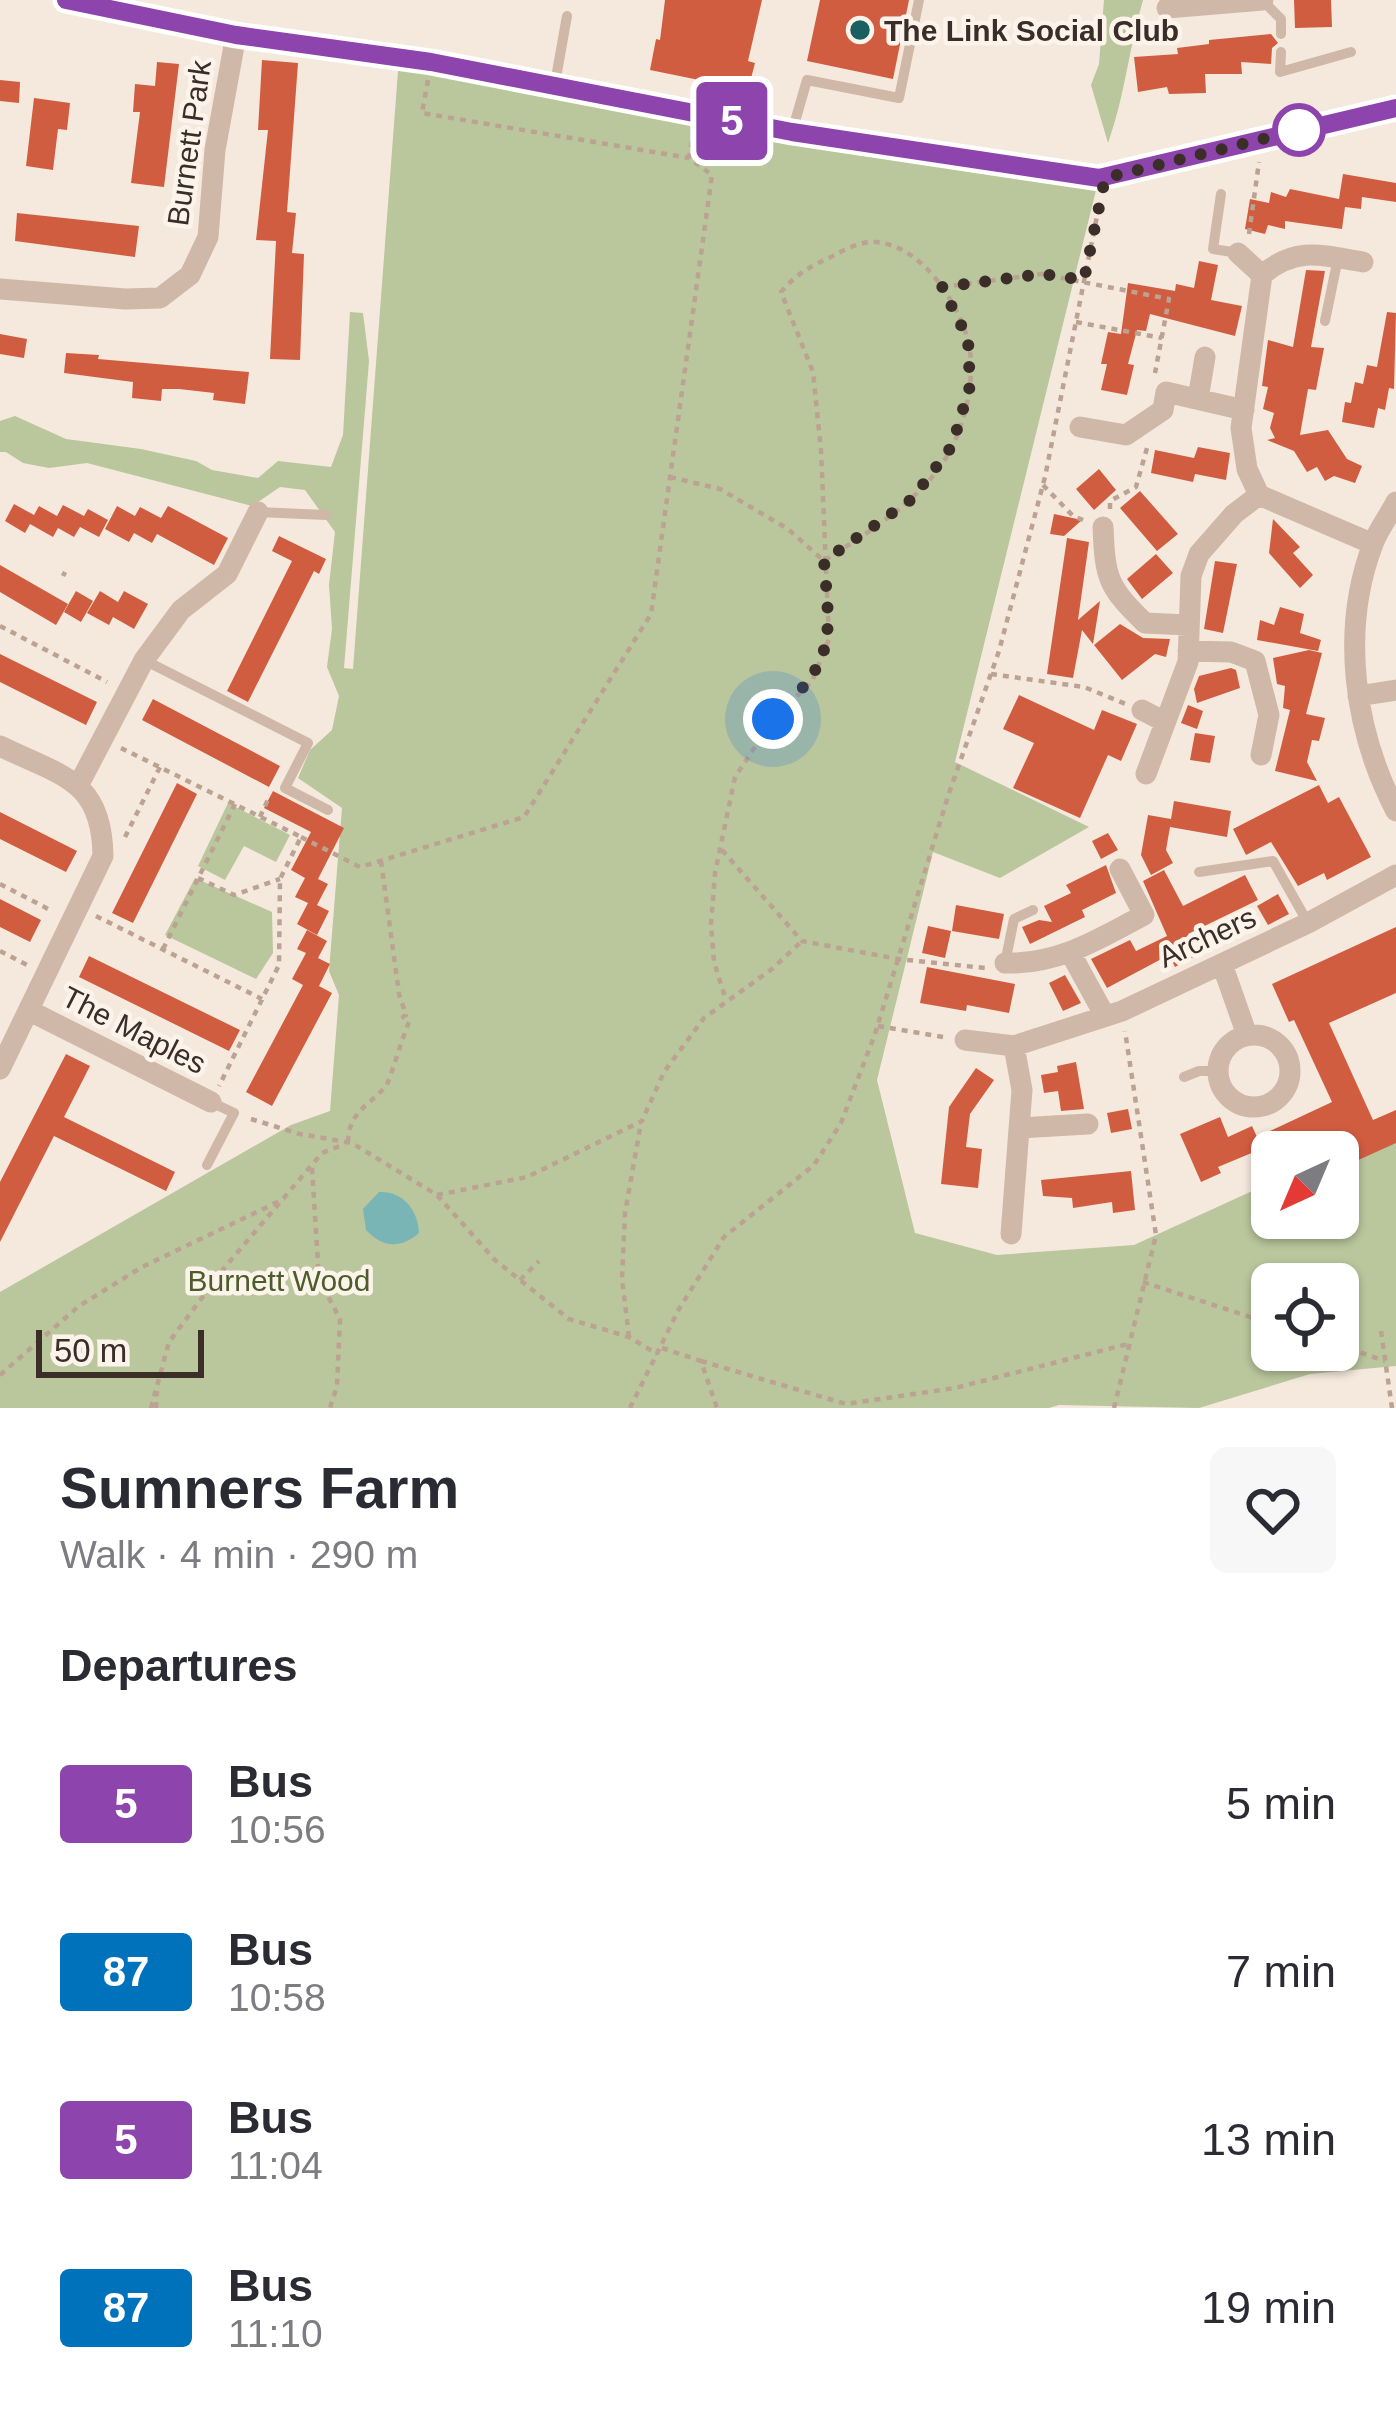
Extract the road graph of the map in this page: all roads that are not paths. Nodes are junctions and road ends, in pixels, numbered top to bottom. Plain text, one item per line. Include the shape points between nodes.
1 (66, 0) edge
2 (919, 0) edge
3 (1264, 1) edge
4 (1167, 8) dead end
5 (567, 16) dead end
6 (1280, 34) dead end
7 (236, 35) junction
8 (1281, 52) dead end
9 (1351, 52) dead end
10 (554, 88) junction
11 (1396, 108) edge
12 (792, 132) junction
13 (1221, 194) dead end
14 (1238, 253) joint
15 (1338, 258) junction
16 (1363, 262) dead end
17 (1262, 275) junction
18 (0, 290) edge
19 (1325, 321) dead end
20 (1204, 357) dead end
21 (1198, 399) junction
22 (1244, 410) junction
23 (1080, 427) dead end
24 (1259, 495) junction
25 (1396, 502) edge
26 (258, 512) joint
27 (326, 515) dead end
28 (1103, 527) road end
29 (1372, 544) junction
30 (1188, 625) junction
31 (1188, 651) junction
32 (144, 660) junction
33 (1396, 690) edge
34 (1358, 696) junction
35 (1142, 710) road end
36 (1165, 722) junction
37 (0, 746) edge
38 (1262, 755) dead end
39 (1146, 774) dead end
40 (79, 784) junction
41 (328, 810) dead end
42 (1396, 810) edge
43 (1120, 869) dead end
44 (1198, 872) dead end
45 (1396, 875) edge
46 (1033, 910) dead end
47 (1307, 923) junction
48 (1070, 954) junction
49 (1005, 963) joint
50 (1222, 964) junction
51 (30, 1011) junction
52 (1114, 1014) junction
53 (1247, 1035) junction
54 (964, 1040) road end
55 (1014, 1046) junction
56 (0, 1070) edge
57 (1217, 1071) junction
58 (1184, 1077) dead end
59 (212, 1102) joint
60 (1088, 1124) dead end
61 (1019, 1128) junction
62 (207, 1165) dead end
63 (1011, 1234) dead end

1 - 7 street
2 - 12 lane via 899,98 807,80
3 - 4 street
3 - 6 lane via 1281,19
5 - 10 lane
7 - 10 street
7 - 18 street, Burnett Park via 208,237 190,274 160,298
8 - 9 lane via 1280,71
10 - 12 street
11 - 12 street via 1105,178
13 - 14 lane via 1213,248
14 - 17 street
15 - 16 street
15 - 17 street via 1301,253
15 - 19 lane
17 - 22 street
20 - 21 street
21 - 22 street
21 - 23 street via 1166,392 1163,410 1126,435
22 - 24 street via 1243,451
24 - 29 street
24 - 30 street via 1199,554
25 - 29 street
26 - 27 lane
26 - 32 street via 227,574 181,610
28 - 30 street via 1104,573 1115,594 1145,623
29 - 34 street via 1353,632
30 - 31 street
31 - 36 street
31 - 38 street via 1256,661 1269,715
32 - 40 street
32 - 41 lane via 308,743 285,788
33 - 34 street
34 - 42 street via 1379,778
35 - 36 street
36 - 39 street
37 - 40 street
40 - 51 street, The Maples via 103,821 104,856
43 - 48 street, Archers via 1144,915
44 - 47 lane via 1273,861
45 - 47 street, Archers
46 - 49 lane via 1014,919
47 - 50 street, Archers
48 - 49 street, Archers
48 - 52 street
50 - 52 street, Archers
50 - 53 street
51 - 56 street, The Maples
51 - 59 street, The Maples
52 - 55 street, Archers
53 - 57 street via 1226,1048
53 - 57 street via 1270,1038 1286,1054 1290,1076 1280,1097 1260,1108 1235,1103
54 - 55 street
55 - 61 street
57 - 58 lane
59 - 62 lane via 234,1114
60 - 61 street
61 - 63 street

